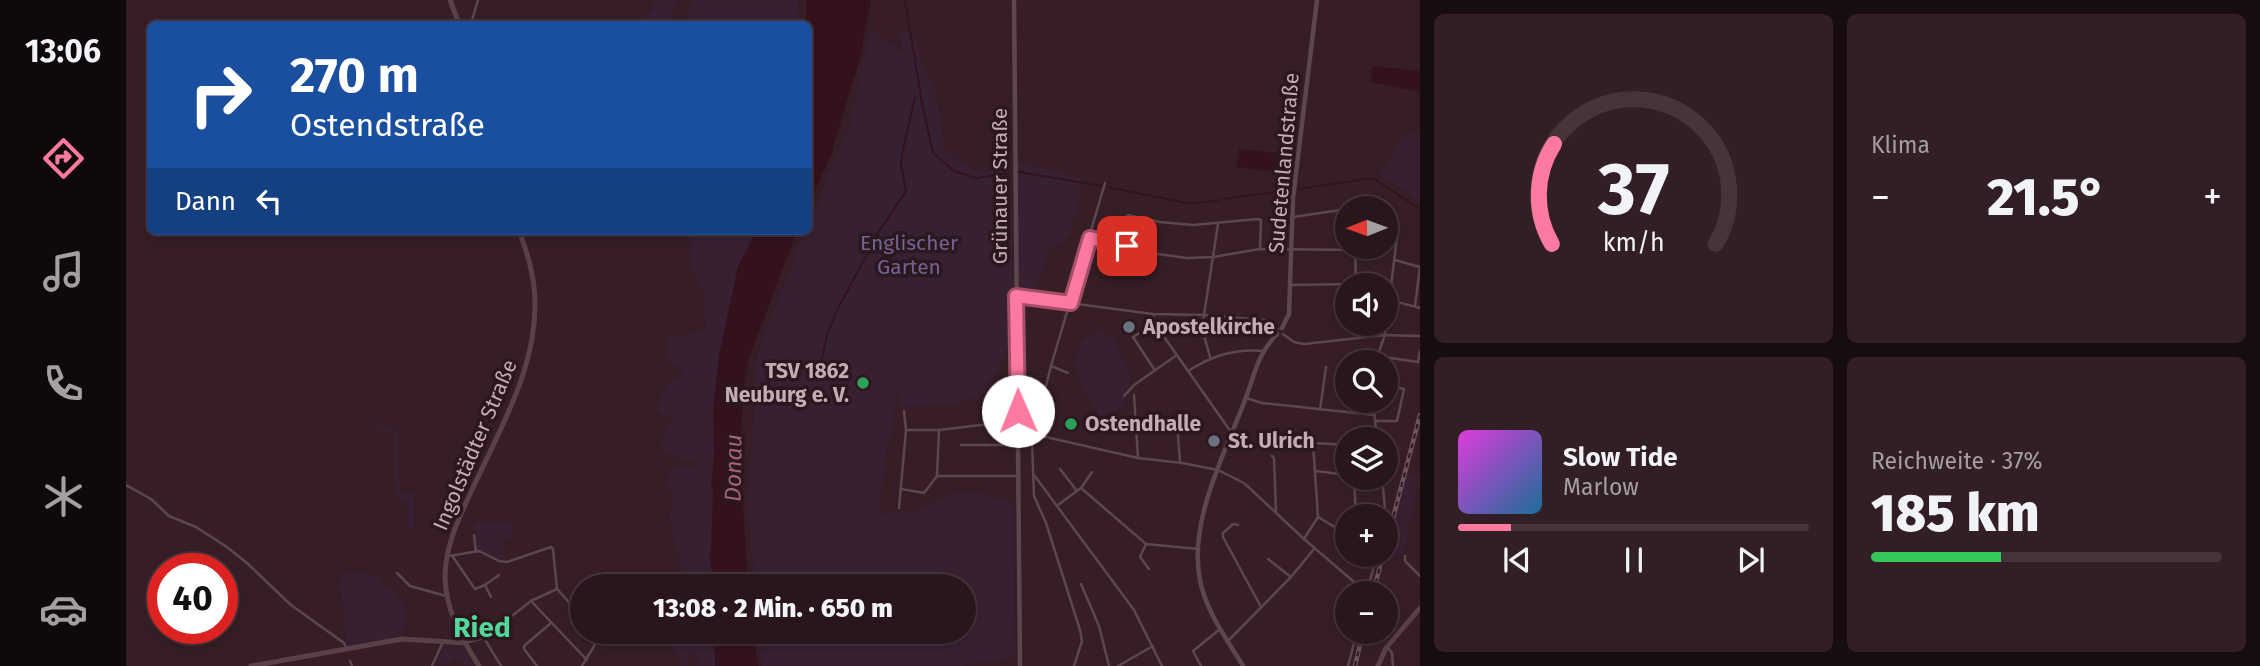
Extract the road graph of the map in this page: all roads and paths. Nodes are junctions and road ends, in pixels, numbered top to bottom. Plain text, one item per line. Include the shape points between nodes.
1 (450, 0) edge
2 (478, 0) edge
3 (1014, 0) edge
4 (1317, 0) edge
5 (459, 21) edge
6 (472, 21) edge
7 (1105, 183) dead end
8 (1335, 211) edge
9 (1293, 217) junction
10 (1218, 224) junction
11 (520, 235) edge
12 (1090, 238) junction
13 (1116, 244) junction
14 (1260, 249) junction
15 (1335, 249) edge
16 (1292, 250) junction
17 (1213, 257) junction
18 (1395, 260) joint
19 (1420, 267) edge
20 (1393, 273) edge
21 (1290, 285) junction
22 (1335, 285) edge
23 (1016, 296) junction
24 (1398, 302) edge
25 (1071, 303) junction
26 (1415, 306) junction
27 (1420, 308) edge
28 (1153, 314) junction
29 (1204, 315) junction
30 (1155, 324) junction
31 (1280, 331) junction
32 (1398, 335) edge
33 (1374, 336) edge
34 (1420, 336) edge
35 (1363, 337) joint
36 (1264, 351) junction
37 (1420, 351) edge
38 (1177, 355) junction
39 (1210, 357) junction
40 (1398, 359) edge
41 (1051, 366) junction
42 (1326, 367) dead end
43 (1154, 370) junction
44 (1188, 371) junction
45 (1068, 373) dead end
46 (1398, 388) edge
47 (1134, 395) dead end
48 (1124, 396) dead end
49 (1246, 398) junction
50 (1320, 410) junction
51 (904, 411) dead end
52 (1374, 415) joint
53 (1375, 421) junction
54 (1177, 423) dead end
55 (1376, 427) edge
56 (1007, 429) junction
57 (906, 430) junction
58 (939, 430) junction
59 (1018, 431) junction
60 (1231, 432) junction
61 (1033, 436) junction
62 (1335, 444) edge
63 (961, 445) dead end
64 (1272, 456) dead end
65 (1138, 458) junction
66 (1181, 462) junction
67 (1060, 469) dead end
68 (1219, 470) junction
69 (1316, 471) junction
70 (1092, 472) dead end
71 (1335, 473) edge
72 (1018, 475) junction
73 (1034, 475) junction
74 (937, 476) junction
75 (126, 485) edge
76 (1081, 488) junction
77 (901, 489) junction
78 (1077, 491) junction
79 (1058, 505) junction
80 (899, 508) dead end
81 (1276, 513) junction
82 (1318, 517) junction
83 (1238, 525) dead end
84 (1335, 527) edge
85 (474, 535) dead end
86 (1304, 539) junction
87 (1146, 544) junction
88 (1198, 549) junction
89 (1315, 549) junction
90 (476, 552) junction
91 (450, 556) junction
92 (1405, 556) dead end
93 (1268, 559) dead end
94 (1149, 569) dead end
95 (397, 573) dead end
96 (499, 576) dead end
97 (1420, 576) edge
98 (1291, 577) junction
99 (1353, 581) edge
100 (1082, 584) dead end
101 (485, 585) junction
102 (557, 589) junction
103 (447, 596) junction
104 (491, 597) dead end
105 (531, 601) junction
106 (570, 604) edge
107 (1261, 607) junction
108 (1420, 608) edge
109 (551, 622) junction
110 (1220, 629) junction
111 (484, 638) junction
112 (443, 641) junction
113 (1228, 642) junction
114 (465, 643) junction
115 (595, 644) edge
116 (1354, 644) edge
117 (1153, 646) junction
118 (1387, 647) junction
119 (348, 649) junction
120 (587, 660) junction
121 (251, 666) edge
122 (432, 666) edge
123 (479, 666) edge
124 (501, 666) edge
125 (537, 666) edge
126 (582, 666) edge
127 (1020, 666) edge
128 (1074, 666) edge
129 (1109, 666) edge
130 (1118, 666) edge
131 (1162, 666) edge
132 (1201, 666) edge
133 (1242, 666) edge
134 (1348, 666) edge
135 (1378, 666) edge
136 (1393, 666) edge

1 - 5 main road
2 - 6 street
3 - 23 street, Grünauer Straße
4 - 9 street, Sudetenlandstraße
7 - 12 street
8 - 9 street
9 - 16 street, Sudetenlandstraße
10 - 13 street via 1177,224 1128,215
10 - 14 street via 1261,220
10 - 17 street
11 - 91 main road, Ingolstädter Straße via 535,291 532,345 521,381 455,527
12 - 13 street
12 - 25 street
13 - 17 street via 1158,254
14 - 16 street
14 - 17 street
15 - 16 street
16 - 21 street, Sudetenlandstraße
17 - 29 street
18 - 19 street
18 - 20 street
19 - 26 street
21 - 22 street
21 - 31 street, Sudetenlandstraße via 1289,314
23 - 25 street
23 - 59 street, Grünauer Straße
24 - 26 street
25 - 28 street
25 - 41 street
26 - 27 street
28 - 29 street
28 - 30 street
29 - 31 street via 1264,320
29 - 39 street via 1202,328
30 - 38 street
30 - 43 street via 1133,337
31 - 35 street via 1304,344
31 - 36 street, Sudetenlandstraße
32 - 34 street
33 - 35 street
36 - 39 street
36 - 49 street, Sudetenlandstraße
37 - 40 street via 1418,362
38 - 43 street
38 - 44 street
39 - 44 street
41 - 45 street
41 - 61 street
42 - 50 street
43 - 48 street
44 - 60 street
46 - 53 street via 1404,389 1397,421
47 - 65 street
49 - 50 street
49 - 60 street, Sudetenlandstraße
50 - 52 street
51 - 57 street
52 - 53 street
53 - 55 street
54 - 66 street
56 - 58 street via 979,424
56 - 59 street
56 - 63 street via 1002,445
57 - 58 street
57 - 77 street
58 - 74 street
59 - 61 street
59 - 72 street, Grünauer Straße
60 - 68 street, Sudetenlandstraße
61 - 65 street
61 - 73 street
62 - 69 street via 1313,443
64 - 81 street
65 - 66 street
66 - 68 street
67 - 78 street
68 - 81 street via 1244,483
68 - 88 street, Sudetenlandstraße via 1206,503
69 - 71 street
69 - 82 street
70 - 76 street
72 - 74 street
72 - 127 street, Grünauer Straße
73 - 79 street
73 - 128 street via 1034,496 1080,630 1082,641
74 - 77 street via 924,493
75 - 119 street via 169,516 227,547 282,598
76 - 78 street
76 - 87 street
77 - 80 street
78 - 79 street
79 - 117 street via 1131,605
81 - 86 street
82 - 84 street
82 - 86 street
83 - 107 street via 1233,524 1223,537
85 - 90 street
86 - 89 street
87 - 88 street
87 - 94 street via 1140,557
88 - 110 street, Sudetenlandstraße via 1200,582
89 - 98 street
89 - 99 street
90 - 91 street
90 - 102 street via 507,562 551,547
91 - 101 street via 473,588
91 - 103 main road, Ingolstädter Straße
92 - 97 street
93 - 98 street
95 - 103 street via 410,586
96 - 101 street
98 - 107 street
100 - 129 street
101 - 104 street
102 - 105 street
102 - 106 street
103 - 114 main road, Ingolstädter Straße
105 - 109 street
105 - 111 street
107 - 113 street
108 - 118 main road
109 - 120 street
109 - 125 street via 524,646
110 - 113 street, Sudetenlandstraße
110 - 132 street via 1193,651
111 - 114 street
111 - 124 street
112 - 114 main road
112 - 119 main road via 402,639
112 - 122 street
113 - 133 street, Sudetenlandstraße
114 - 123 main road, Ingolstädter Straße
115 - 120 street
116 - 134 street
117 - 130 street
117 - 131 street
118 - 135 main road
118 - 136 street
119 - 121 main road
120 - 126 street

